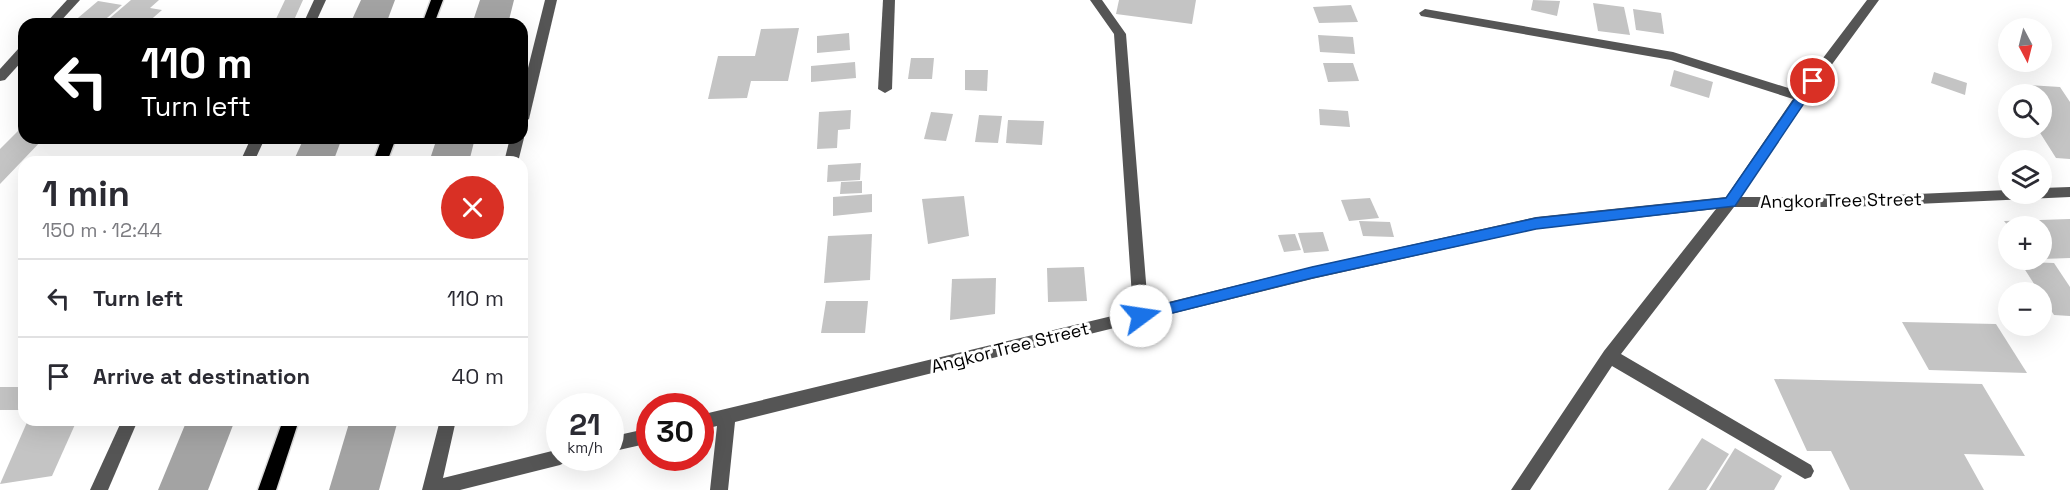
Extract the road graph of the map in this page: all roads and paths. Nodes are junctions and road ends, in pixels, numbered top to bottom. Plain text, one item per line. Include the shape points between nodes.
1 (74, 0) edge
2 (320, 0) edge
3 (437, 0) edge
4 (551, 0) edge
5 (889, 0) edge
6 (1096, 0) edge
7 (1874, 0) edge
8 (1425, 13) dead end
9 (57, 18) edge
10 (312, 18) edge
11 (430, 18) edge
12 (18, 58) edge
13 (0, 77) edge
14 (885, 89) dead end
15 (528, 94) edge
16 (1801, 97) junction
17 (2070, 192) edge
18 (2052, 193) edge
19 (1998, 195) edge
20 (1730, 202) junction
21 (1141, 316) junction
22 (1610, 356) junction
23 (727, 416) junction
24 (714, 419) edge
25 (127, 426) edge
26 (289, 426) edge
27 (447, 426) edge
28 (546, 461) edge
29 (1805, 471) dead end
30 (99, 490) edge
31 (267, 490) edge
32 (431, 490) edge
33 (719, 490) edge
34 (1520, 490) edge

1 - 9 street
2 - 10 street
3 - 11 main road
4 - 15 street
5 - 14 street
6 - 21 street via 1120,34
7 - 16 street
8 - 16 street via 1673,56
12 - 13 street
16 - 20 street
17 - 18 street
19 - 20 street, Angkor Tree Street
20 - 21 street, Angkor Tree Street via 1536,224 1312,273
20 - 22 street
21 - 23 street, Angkor Tree Street
22 - 29 street
22 - 34 street
23 - 24 street, Angkor Tree Street
23 - 33 street
25 - 30 street
26 - 31 main road
27 - 32 street
28 - 32 street

